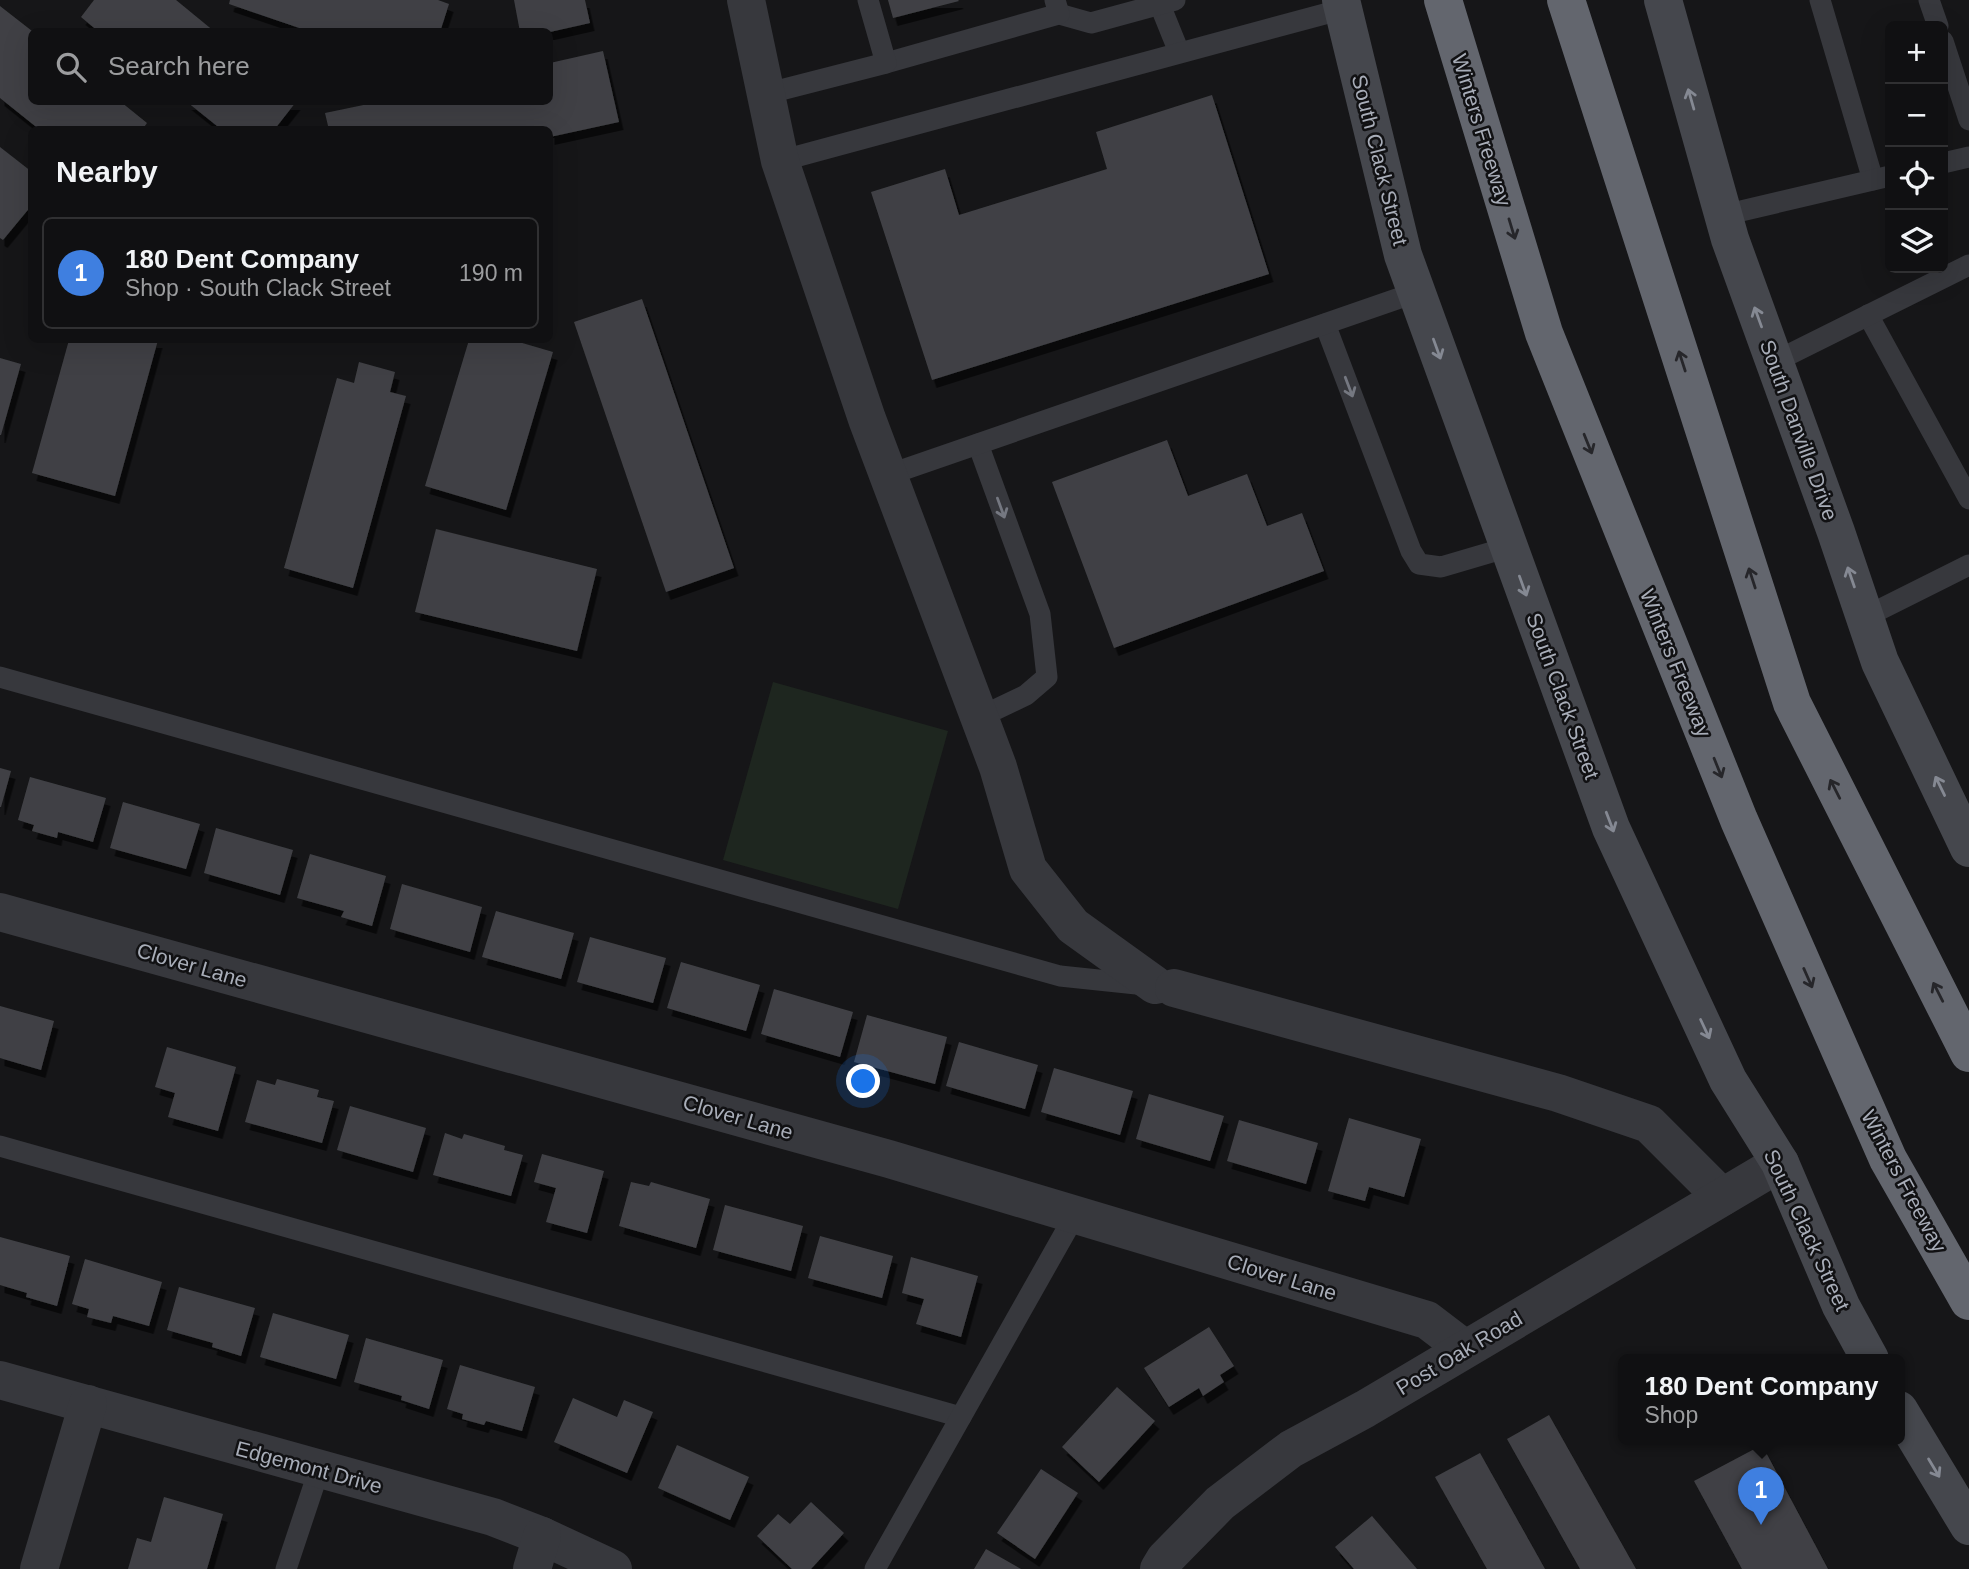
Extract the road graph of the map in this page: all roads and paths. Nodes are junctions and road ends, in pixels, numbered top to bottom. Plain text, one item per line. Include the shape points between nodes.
1 (746, 0) edge
2 (868, 0) edge
3 (1443, 0) edge
4 (1566, 0) edge
5 (1663, 0) edge
6 (1821, 0) edge
7 (1929, 0) edge
8 (1167, 3) edge
9 (1342, 4) edge
10 (1057, 7) edge
11 (1936, 21) edge
12 (1179, 52) junction
13 (1948, 56) edge
14 (886, 63) junction
15 (765, 94) junction
16 (1969, 120) edge
17 (1969, 157) edge
18 (780, 161) junction
19 (1948, 162) edge
20 (1882, 178) edge
21 (1724, 215) junction
22 (1968, 268) edge
23 (1416, 292) junction
24 (1868, 316) junction
25 (1325, 324) junction
26 (1774, 362) junction
27 (978, 444) junction
28 (888, 475) junction
29 (1969, 499) edge
30 (1509, 547) junction
31 (1969, 565) edge
32 (1865, 617) junction
33 (0, 677) edge
34 (980, 717) junction
35 (1969, 848) edge
36 (0, 912) edge
37 (1165, 986) junction
38 (1969, 1053) edge
39 (0, 1146) edge
40 (1780, 1163) junction
41 (1721, 1197) junction
42 (1075, 1215) junction
43 (1969, 1301) edge
44 (1465, 1349) junction
45 (1867, 1354) edge
46 (0, 1380) edge
47 (88, 1405) junction
48 (961, 1417) junction
49 (1905, 1420) edge
50 (320, 1470) junction
51 (1969, 1526) edge
52 (537, 1553) edge
53 (39, 1569) edge
54 (286, 1569) edge
55 (613, 1569) edge
56 (875, 1569) edge
57 (1159, 1569) edge

1 - 15 street
2 - 14 lane
3 -> 43 highway, Winters Freeway via 1544,333 1739,820 1888,1159
38 -> 4 highway via 1792,703
21 -> 5 main road, South Danville Drive
6 - 20 lane
7 - 11 lane
8 - 10 lane via 1091,23
8 - 12 lane
9 - 12 lane
9 - 23 main road, South Clack Street
10 - 14 lane
12 - 18 lane
13 - 16 lane
14 - 15 lane
15 - 18 street
17 - 19 lane
18 - 28 street
20 - 21 lane
26 -> 21 main road, South Danville Drive
22 - 24 lane
23 - 25 lane
23 -> 30 main road, South Clack Street
24 - 26 lane
24 - 29 lane
25 - 27 lane
25 -> 30 lane via 1419,564 1441,567
32 -> 26 main road, South Danville Drive
27 - 28 lane
27 -> 34 lane via 1040,614 1047,677 1026,695
28 - 34 street
30 -> 40 main road, South Clack Street via 1611,828 1728,1080
31 - 32 lane
35 -> 32 main road, South Danville Drive via 1880,662
33 - 37 lane via 1060,976
34 - 37 street via 1028,869 1073,926
36 - 42 street, Clover Lane
37 - 41 street via 1558,1093 1648,1124
39 - 48 lane
40 - 41 street, Post Oak Road
40 - 45 main road, South Clack Street via 1841,1306
41 - 44 street, Post Oak Road
42 - 44 street, Clover Lane via 1426,1320
42 - 48 lane
44 - 57 street, Post Oak Road via 1292,1449 1220,1503
46 - 47 street, Edgemont Drive
47 - 50 street, Edgemont Drive
47 - 53 street
48 - 56 lane
49 -> 51 main road
50 - 52 street, Edgemont Drive via 494,1517
50 - 54 lane
52 - 55 street, Edgemont Drive

